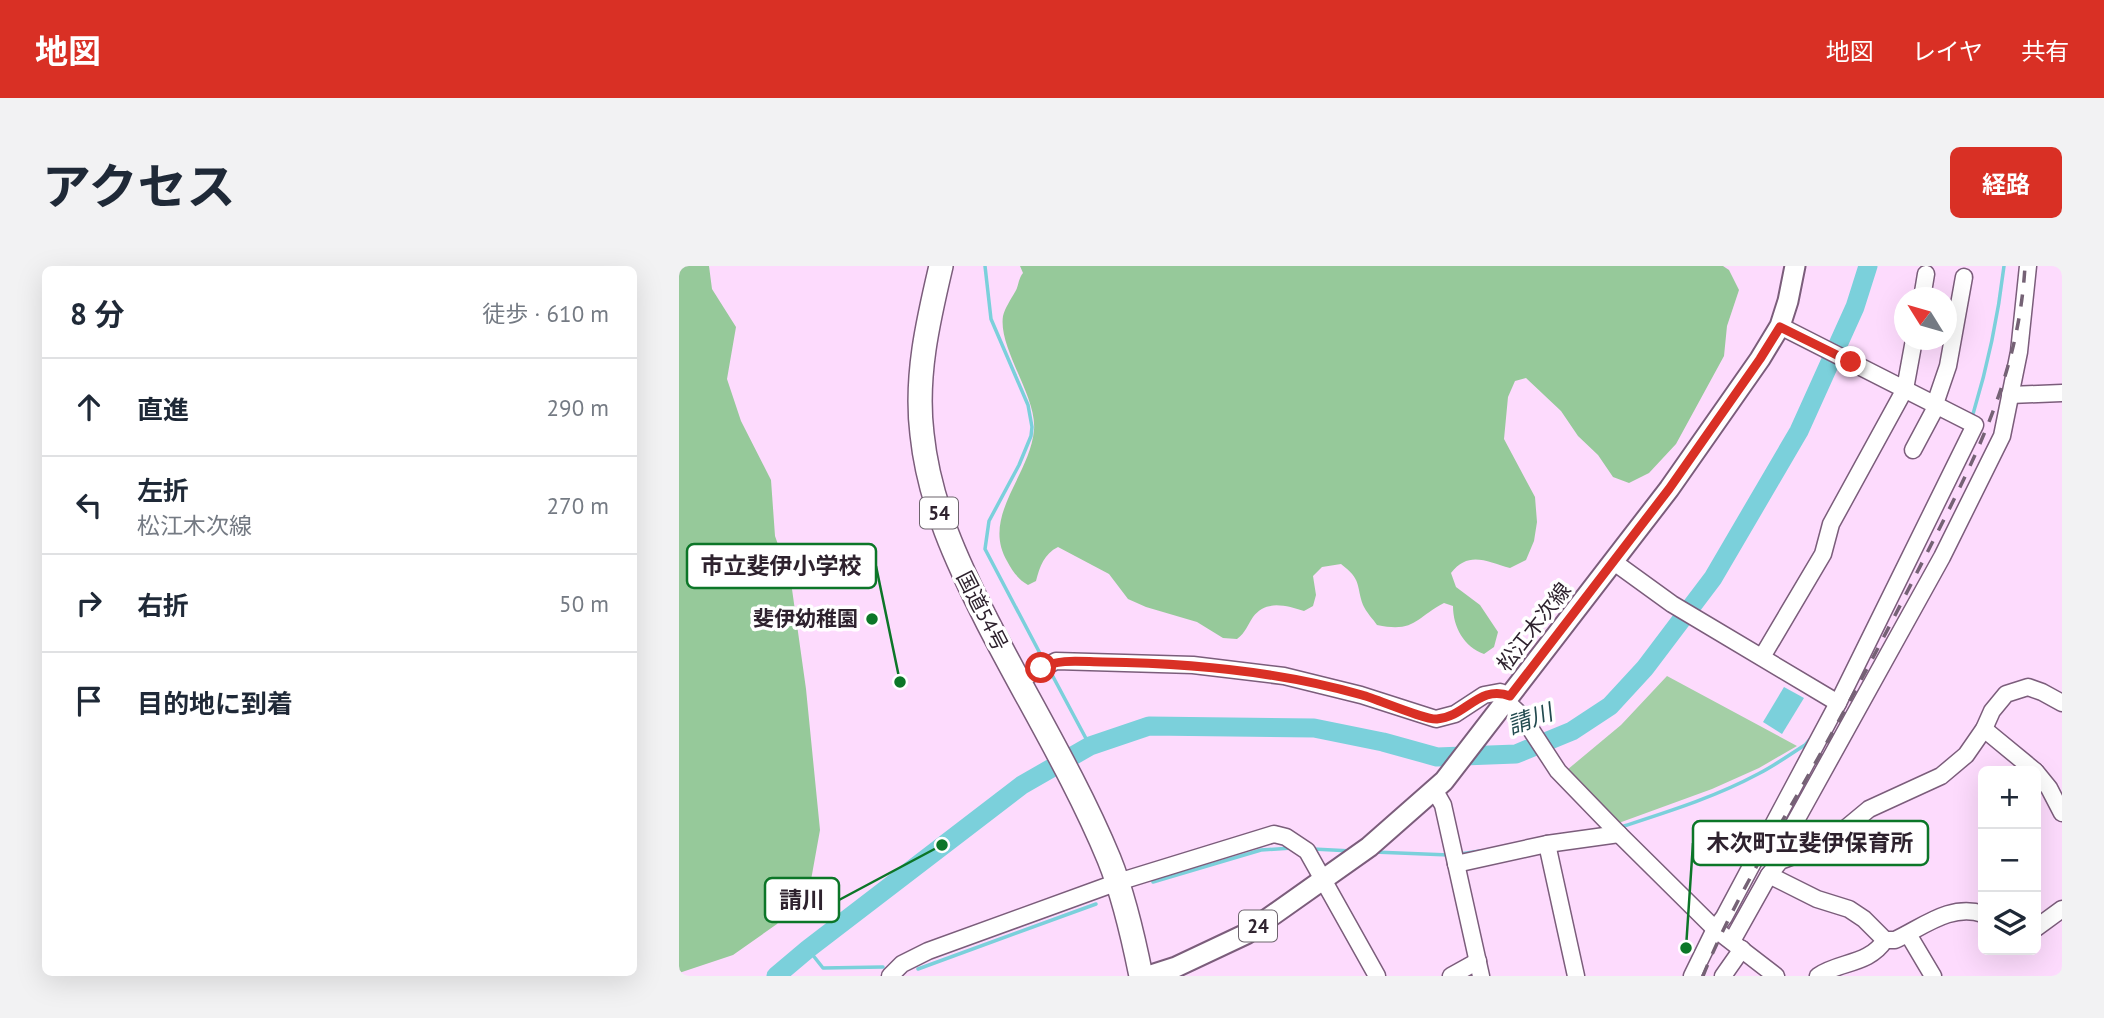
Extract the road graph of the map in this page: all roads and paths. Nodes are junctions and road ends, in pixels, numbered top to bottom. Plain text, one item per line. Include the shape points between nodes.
1 (941, 266) edge
2 (1795, 266) edge
3 (2028, 266) edge
4 (1926, 274) dead end
5 (1964, 277) dead end
6 (1924, 287) edge
7 (1780, 327) junction
8 (1913, 350) edge
9 (1905, 389) junction
10 (2062, 393) edge
11 (2010, 395) junction
12 (1936, 405) junction
13 (1913, 450) dead end
14 (1614, 562) junction
15 (1762, 657) junction
16 (1017, 681) junction
17 (1508, 699) junction
18 (1833, 700) junction
19 (2062, 703) edge
20 (1984, 729) junction
21 (2028, 766) edge
22 (2041, 779) edge
23 (1440, 786) junction
24 (2062, 813) edge
25 (1619, 834) junction
26 (1784, 842) dead end
27 (1547, 844) junction
28 (1456, 864) junction
29 (1769, 875) junction
30 (1323, 880) junction
31 (1118, 883) junction
32 (2062, 909) edge
33 (1978, 913) edge
34 (2041, 924) edge
35 (1715, 929) junction
36 (1908, 934) junction
37 (1885, 940) junction
38 (1737, 945) junction
39 (1479, 968) edge
40 (890, 976) edge
41 (1141, 976) edge
42 (1148, 976) edge
43 (1377, 976) edge
44 (1451, 976) edge
45 (1576, 976) edge
46 (1692, 976) edge
47 (1723, 976) edge
48 (1776, 976) edge
49 (1818, 976) edge
50 (1933, 976) edge

1 - 16 highway, 国道54号 / 54 via 920,376 925,461 947,538
2 - 7 main road, 松江木次線 / 24
3 - 11 street
4 - 6 street
5 - 12 street
7 - 9 street
7 - 14 main road, 松江木次線 / 24
8 - 9 street
9 - 12 street
9 - 15 street via 1831,524 1823,554
10 - 11 street
11 - 26 street via 2002,436 1970,504
12 - 13 street
12 - 18 street via 1975,425
14 - 15 street via 1672,604
14 - 17 main road, 松江木次線 / 24
15 - 18 street
16 - 17 street via 1046,665 1147,662 1284,676 1436,719 1455,714 1485,695 1500,692
16 - 31 highway, 国道54号 / 54 via 1073,783
17 - 23 main road, 松江木次線 / 24
17 - 25 street via 1552,763
18 - 35 street
19 - 20 street via 2028,687 2012,691 2000,700
20 - 21 street
20 - 29 street via 1966,755 1941,776 1869,809 1828,843 1784,858
22 - 24 street
23 - 28 street
23 - 30 main road, 松江木次線 / 24
25 - 27 street
25 - 35 street
27 - 28 street
27 - 45 street
28 - 39 street
29 - 37 street via 1849,909
29 - 38 street
30 - 31 street via 1307,851 1274,834
30 - 42 main road, 松江木次線 / 24 via 1246,934
30 - 43 street
31 - 40 street via 928,951
31 - 41 highway, 国道54号 / 54
32 - 34 street
33 - 36 street via 1952,912
35 - 38 street
35 - 46 street
36 - 37 street
36 - 50 street
37 - 49 street via 1863,959
38 - 47 street
38 - 48 street
39 - 44 street

